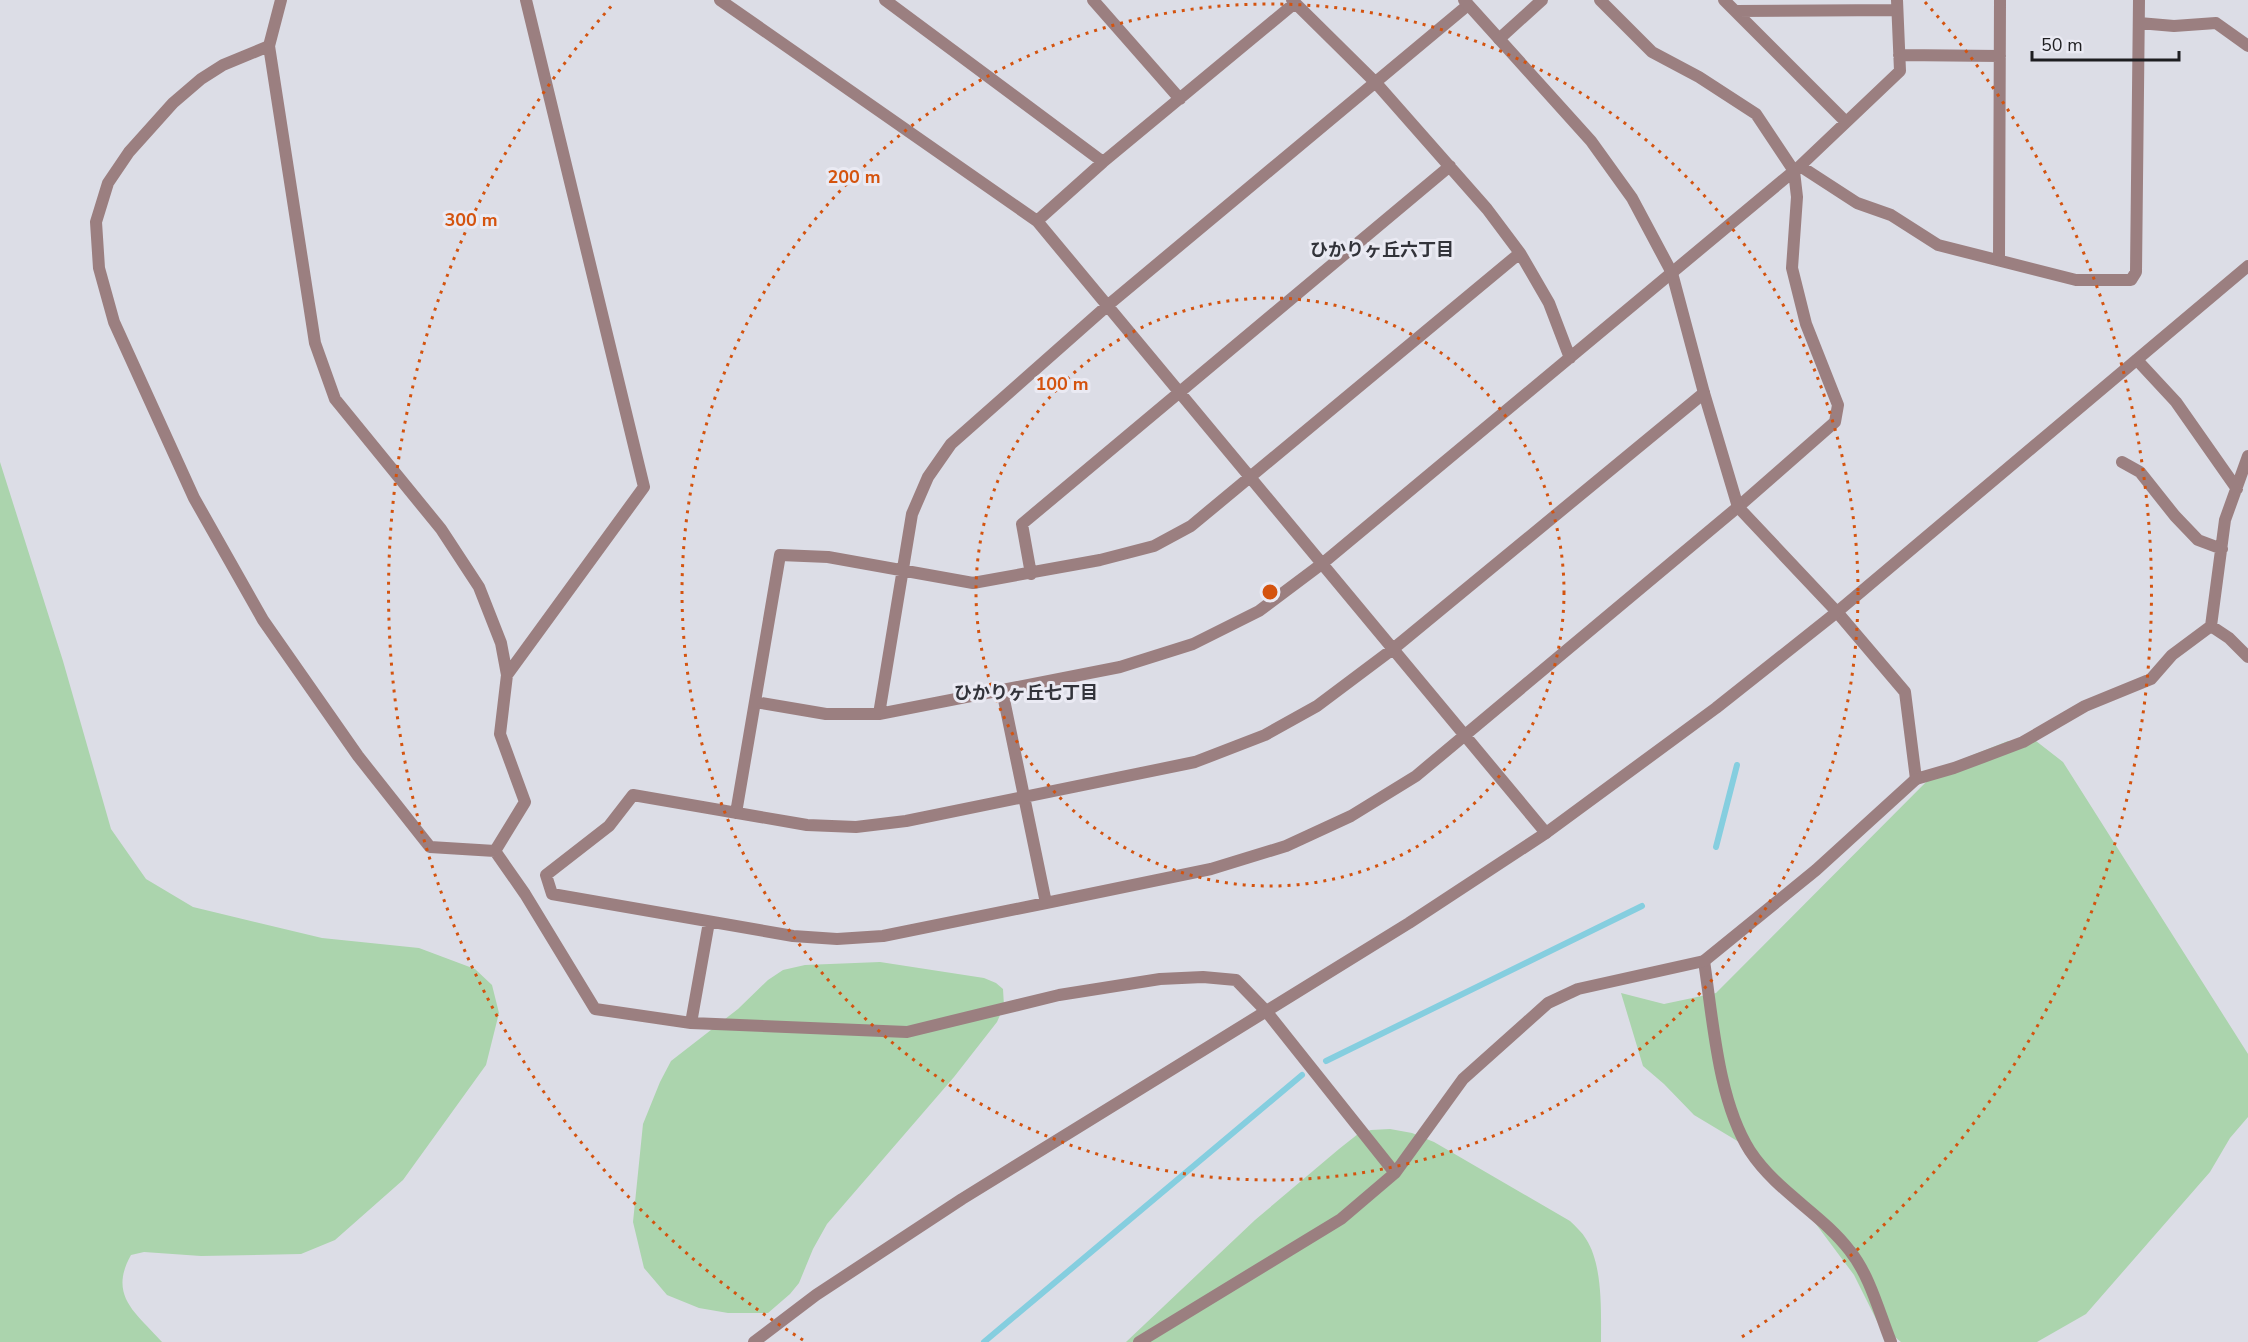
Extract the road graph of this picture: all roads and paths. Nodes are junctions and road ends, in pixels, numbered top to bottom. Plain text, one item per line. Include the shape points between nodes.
1 (281, 0) edge
2 (526, 0) edge
3 (720, 0) edge
4 (885, 0) edge
5 (1093, 0) edge
6 (1542, 0) edge
7 (1600, 0) edge
8 (1724, 0) edge
9 (2000, 0) edge
10 (2139, 0) edge
11 (1293, 1) edge
12 (1466, 2) edge
13 (1897, 5) edge
14 (1736, 12) junction
15 (2139, 23) junction
16 (1499, 39) junction
17 (269, 46) junction
18 (2248, 46) edge
19 (1899, 55) junction
20 (2000, 56) junction
21 (1376, 83) junction
22 (1180, 99) junction
23 (1845, 122) junction
24 (1103, 162) junction
25 (1450, 166) junction
26 (1797, 169) junction
27 (1037, 221) junction
28 (1520, 253) junction
29 (1999, 260) junction
30 (2248, 266) edge
31 (1672, 273) junction
32 (1107, 306) junction
33 (1570, 358) junction
34 (2137, 360) junction
35 (1178, 392) junction
36 (1704, 393) junction
37 (2248, 456) edge
38 (2122, 462) dead end
39 (1251, 477) junction
40 (2236, 489) junction
41 (1738, 507) junction
42 (2222, 549) junction
43 (1323, 563) junction
44 (901, 571) junction
45 (1031, 574) junction
46 (1837, 612) junction
47 (2211, 626) junction
48 (1393, 649) junction
49 (2248, 657) edge
50 (507, 675) junction
51 (1002, 690) junction
52 (754, 702) junction
53 (879, 714) junction
54 (1465, 734) junction
55 (1916, 779) junction
56 (1024, 797) junction
57 (736, 813) junction
58 (1546, 834) junction
59 (495, 851) junction
60 (1046, 903) junction
61 (710, 922) junction
62 (1704, 961) junction
63 (1266, 1011) junction
64 (691, 1023) junction
65 (1395, 1173) junction
66 (754, 1342) edge
67 (1139, 1342) edge
68 (1891, 1342) edge

1 - 17 street
2 - 50 street via 644,487
3 - 27 street
4 - 24 street
5 - 22 street
6 - 16 street
7 - 26 street via 1652,52 1756,114
8 - 14 street
9 - 20 street
10 - 15 street
11 - 21 street
11 - 22 street
12 - 16 street
12 - 21 street
13 - 14 street
13 - 19 street
14 - 23 street
15 - 18 street via 2216,23
15 - 29 street via 2136,272 2131,280 2076,280
16 - 31 street via 1591,141 1632,198
17 - 50 street via 315,343 335,399 441,530 480,586 501,643
17 - 59 street via 223,65 194,85 129,152 108,183 96,222 99,268 114,322 194,498 263,620 358,756 430,847
19 - 20 street
19 - 23 street via 1900,71
20 - 29 street
21 - 25 street
21 - 32 street
22 - 24 street
23 - 26 street
24 - 27 street
25 - 28 street
25 - 35 street
26 - 29 street via 1857,203 1891,215 1938,245
26 - 31 street
26 - 41 street via 1792,268 1806,324 1838,405 1837,413 1835,422
27 - 32 street
28 - 33 street via 1549,303
28 - 39 street
30 - 34 street
31 - 33 street
31 - 36 street
32 - 35 street
32 - 44 street via 951,444 928,477 912,514
33 - 43 street
34 - 40 street via 2176,402
34 - 46 street
35 - 39 street
35 - 45 street via 1022,524
36 - 41 street
36 - 48 street
37 - 40 street
38 - 42 street via 2140,472 2198,540
39 - 43 street
39 - 45 street via 1191,526 1154,546
40 - 42 street
41 - 46 street
41 - 54 street
42 - 47 street
43 - 48 street
43 - 51 street via 1259,611 1193,644 1120,667
44 - 45 street via 973,583
44 - 52 street via 828,557 780,555
44 - 53 street
46 - 55 street via 1905,692
46 - 58 street
47 - 49 street
47 - 55 street via 2172,655 2151,679 2085,706 2023,742
48 - 54 street
48 - 56 street via 1317,706 1265,735 1194,762
50 - 59 street via 500,734 525,802
51 - 53 street
51 - 56 street
52 - 53 street via 826,714
52 - 57 street
54 - 58 street
54 - 60 street via 1416,776 1351,816 1286,846 1211,869
55 - 62 street via 1816,870
56 - 57 street via 856,827 807,825
56 - 60 street
57 - 61 street via 633,795 609,826 546,875 552,894
58 - 63 street
59 - 64 street via 595,1009
60 - 61 street via 883,936 837,939
61 - 64 street
62 - 65 street via 1578,989 1548,1003 1463,1078
62 - 68 street via 1726,1097 1739,1129 1766,1171 1850,1250
63 - 64 street via 1236,980 1203,977 1160,979 1059,995 907,1032
63 - 65 street
63 - 66 street via 962,1199 816,1295
65 - 67 street via 1341,1219

